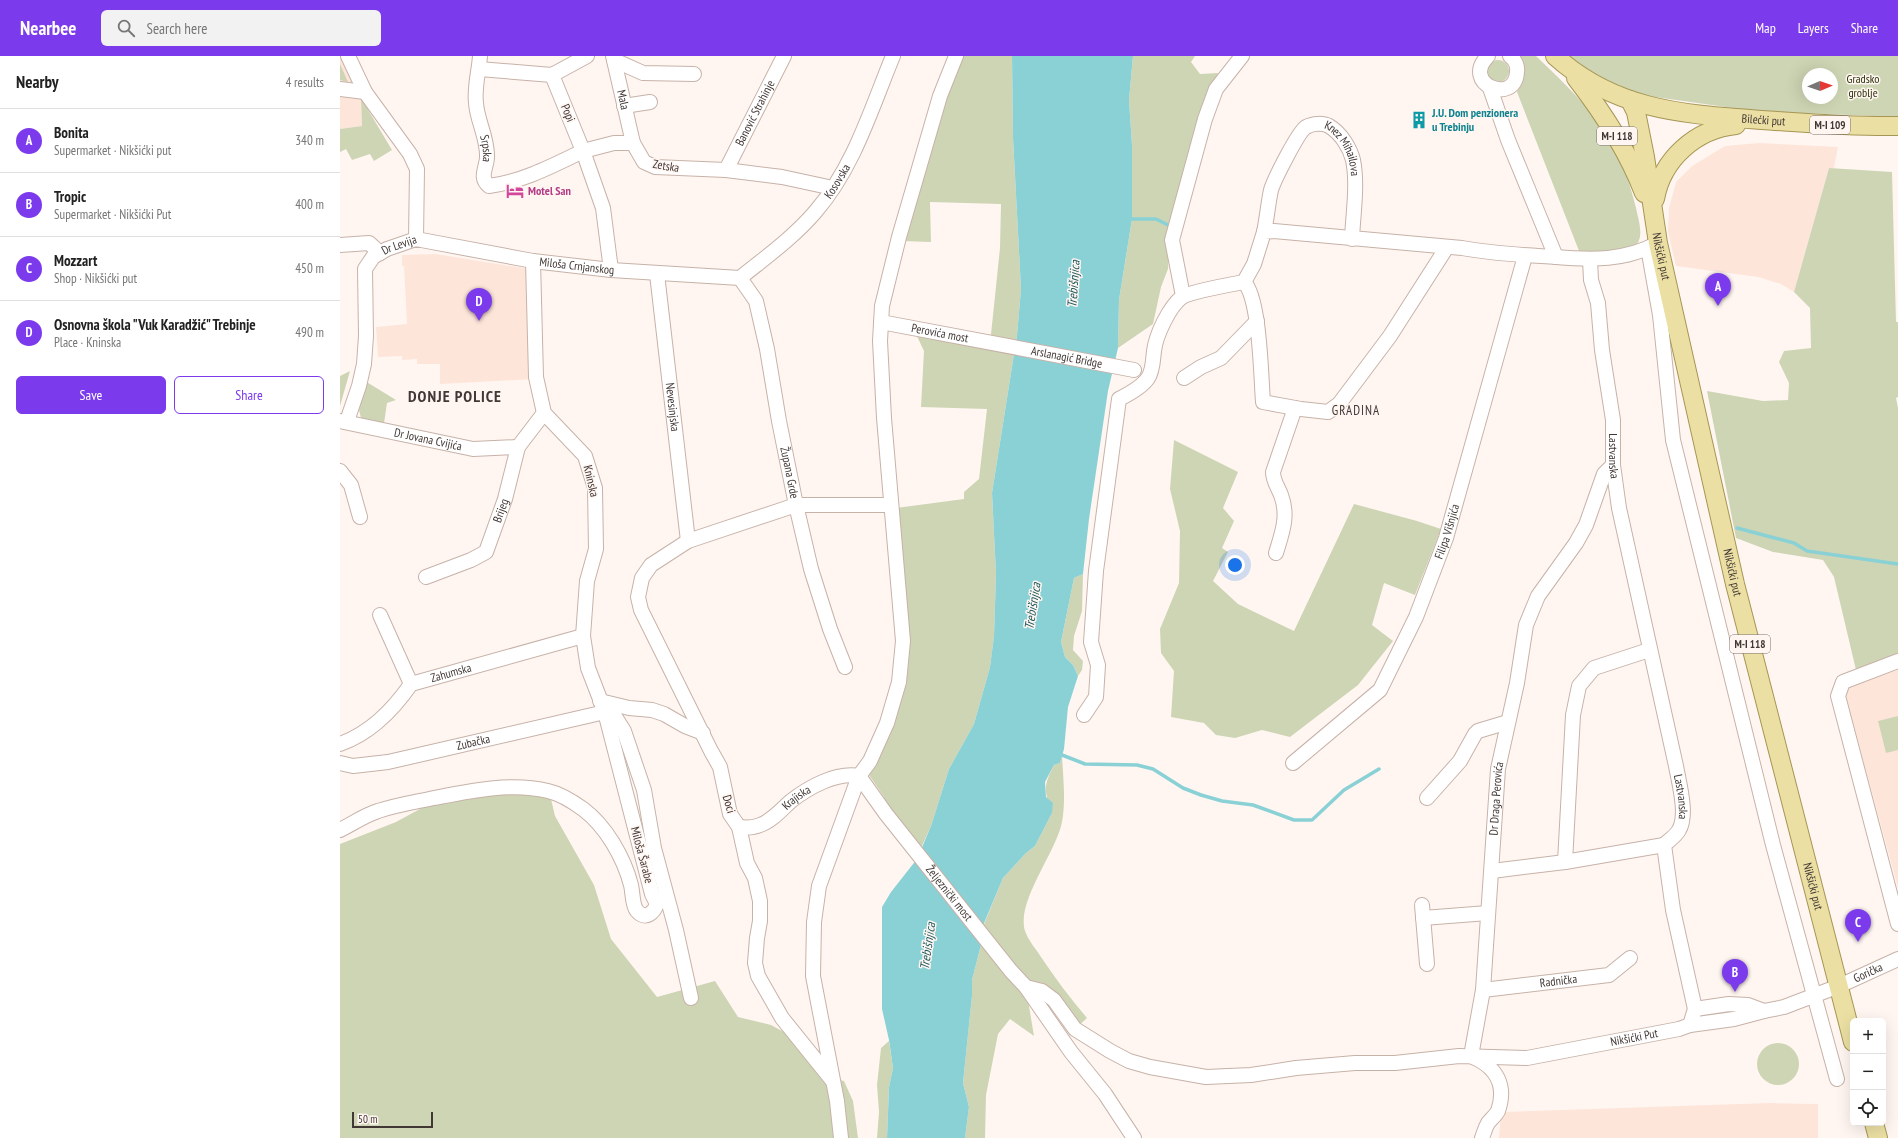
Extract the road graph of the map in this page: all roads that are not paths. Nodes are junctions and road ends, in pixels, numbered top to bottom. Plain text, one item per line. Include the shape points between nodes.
1 (348, 56) edge
2 (587, 56) edge
3 (784, 56) edge
4 (892, 56) edge
5 (956, 56) edge
6 (1242, 56) edge
7 (1488, 56) edge
8 (1510, 56) edge
9 (613, 58) edge
10 (1560, 61) edge
11 (479, 63) edge
12 (694, 74) dead end
13 (552, 75) junction
14 (1490, 88) junction
15 (340, 89) edge
16 (365, 92) junction
17 (1630, 100) junction
18 (650, 102) dead end
19 (624, 106) junction
20 (1761, 120) junction
21 (1898, 126) edge
22 (633, 144) junction
23 (583, 151) junction
24 (726, 170) junction
25 (833, 188) junction
26 (1653, 214) junction
27 (1264, 232) junction
28 (416, 239) junction
29 (1352, 239) junction
30 (340, 245) edge
31 (1653, 246) junction
32 (1447, 247) junction
33 (380, 253) junction
34 (1525, 256) junction
35 (1556, 257) junction
36 (1590, 260) junction
37 (533, 261) junction
38 (611, 270) junction
39 (657, 274) junction
40 (740, 278) junction
41 (1244, 282) junction
42 (1183, 296) junction
43 (1257, 321) junction
44 (881, 322) junction
45 (999, 344) joint
46 (1134, 370) dead end
47 (1184, 378) dead end
48 (1295, 408) junction
49 (544, 413) junction
50 (344, 421) edge
51 (518, 447) junction
52 (1613, 465) junction
53 (340, 471) edge
54 (796, 505) junction
55 (891, 505) junction
56 (360, 517) dead end
57 (688, 541) junction
58 (1276, 553) dead end
59 (426, 577) dead end
60 (380, 615) dead end
61 (583, 636) junction
62 (1650, 650) junction
63 (1898, 661) edge
64 (845, 667) dead end
65 (411, 684) junction
66 (602, 707) junction
67 (1084, 715) dead end
68 (1508, 722) junction
69 (703, 733) junction
70 (340, 744) edge
71 (340, 763) edge
72 (1293, 763) dead end
73 (859, 776) junction
74 (1427, 798) dead end
75 (739, 827) junction
76 (340, 830) edge
77 (1664, 845) junction
78 (1565, 862) junction
79 (1492, 871) junction
80 (1488, 913) junction
81 (1898, 924) edge
82 (1630, 958) dead end
83 (1898, 959) edge
84 (1427, 964) dead end
85 (1839, 986) junction
86 (1026, 988) junction
87 (1483, 990) junction
88 (1814, 996) junction
89 (691, 998) dead end
90 (1695, 1008) junction
91 (1764, 1011) junction
92 (1690, 1025) junction
93 (1850, 1030) edge
94 (1471, 1056) junction
95 (1836, 1079) dead end
96 (832, 1080) junction
97 (1875, 1126) edge
98 (840, 1138) edge
99 (1134, 1138) edge
100 (1482, 1138) edge
101 (1878, 1138) edge

1 - 16 street, Dr Levija
2 - 13 street
3 - 24 street, Banović Strahinje
4 - 25 street, Kosovska via 851,158
5 - 44 street via 940,96 899,237 882,306
6 - 42 street via 1216,89 1205,119 1172,240
7 - 14 street via 1480,73
8 - 14 street via 1517,68 1516,79 1508,88
9 - 12 street via 643,73
9 - 19 street, Mala
10 - 17 main road, M-I 118 via 1605,91
10 - 26 main road, M-I 118 via 1598,108 1624,147
11 - 13 street
11 - 23 street, Srpska via 476,103 487,157 482,178 484,182 489,186 499,185 525,177
13 - 23 street, Popi
14 - 35 street via 1508,140
15 - 16 street
16 - 28 street, Dr Levija via 410,154 417,169
17 - 20 main road, Bilećki put / M-I 109 via 1687,114
17 - 26 main road, Nikšićki put / M-I 118 via 1636,112 1644,151
18 - 19 street
19 - 22 street, Mala
20 - 21 main road, Bilećki put / M-I 109
20 - 26 main road via 1719,127 1693,140 1660,178
22 - 23 street via 614,143
22 - 24 street, Zetska via 644,162 655,167
23 - 38 street via 603,208
24 - 25 street, Zetska via 782,176
25 - 40 street, Kosovska via 816,211 791,236
26 - 31 main road, Nikšićki put / M-I 118
27 - 29 street
27 - 29 street, Knez Mihailova via 1275,179 1300,134 1306,127 1326,124 1344,140 1353,159 1355,176
27 - 41 street, Knez Mihailova via 1254,264
28 - 33 street, Dr Levija
28 - 37 street, Miloša Crnjanskog
29 - 32 street
30 - 33 street via 369,243
31 - 36 street via 1621,256
31 - 85 main road, Nikšićki put / M-I 118 via 1735,584
31 - 88 street, Nikšićki put via 1673,440 1773,846
32 - 34 street via 1490,254
32 - 48 street via 1390,336 1339,404 1328,412
33 - 50 street, Dr Levija via 366,268 364,364 359,386
34 - 35 street
34 - 72 street, Filipa Višnjića via 1446,538 1416,617 1380,690
35 - 36 street
36 - 52 street, Lastvanska via 1613,420
37 - 38 street, Miloša Crnjanskog
37 - 49 street via 536,377
38 - 39 street, Miloša Crnjanskog
39 - 40 street, Miloša Crnjanskog
39 - 57 street, Nevesinjska
40 - 54 street, Župana Grde via 756,301 768,349
41 - 42 street
41 - 43 street via 1250,287
42 - 67 street via 1164,321 1148,377 1132,392 1119,399 1096,571 1091,642 1098,665 1096,697
43 - 47 street via 1221,358
43 - 48 street via 1263,402
44 - 45 street, Perovića most
44 - 55 street via 883,411
45 - 46 street, Arslanagić Bridge
48 - 58 street via 1273,472 1273,479 1286,510
49 - 51 street, Brijeg
49 - 61 street, Kninska via 584,456 595,488 596,549 586,581
50 - 51 street, Dr Jovana Cvijića via 422,440 473,449
51 - 59 street, Brijeg via 505,499 486,552
52 - 62 street, Lastvanska via 1619,508
52 - 68 street, Dr Draga Perovića via 1604,474 1586,525 1538,596 1526,625
53 - 56 street via 351,485
54 - 55 street, Doci
54 - 57 street, Doci
54 - 64 street, Župana Grde via 811,569
55 - 73 street via 903,641 899,682 879,743
57 - 69 street, Doci via 650,565 642,578 638,597 641,610
60 - 65 street
61 - 65 street, Zahumska
61 - 66 street, Kninska via 588,668
62 - 77 street, Lastvanska via 1683,809 1683,820 1679,830
62 - 78 street via 1594,668 1579,686 1573,714
63 - 81 street via 1843,682 1838,696
65 - 70 street via 396,705 369,730
66 - 69 street via 652,710
66 - 71 street, Zubačka via 388,762 353,766
66 - 76 street, Miloša Šarabe via 652,894 657,904 654,912 649,915 644,915 635,908 625,866 599,825 585,810 549,791 525,787 476,790 376,811
66 - 89 street, Miloša Šarabe via 619,720 644,790 654,848
68 - 74 street via 1478,731 1460,761
68 - 79 street, Dr Draga Perovića via 1498,769
69 - 75 street, Doci via 720,767 730,814
73 - 75 street, Krajiska via 840,776 822,782 792,800 762,825
73 - 86 street, Željeznički most via 886,814
73 - 96 street via 819,886 814,922 813,976
75 - 96 street, Doci via 747,863 760,901 755,963 758,976 782,1018
77 - 78 street
77 - 90 street via 1673,910
78 - 79 street
79 - 80 street, Dr Draga Perovića
80 - 84 street via 1423,912
80 - 87 street, Dr Draga Perovića
82 - 87 street, Radnička via 1609,975
83 - 85 street, Gorička
85 - 88 street, Gorička
85 - 93 main road, Nikšićki put / M-I 118
86 - 94 street, Nikšićki Put via 1042,991 1054,1000 1075,1029 1110,1051 1129,1061 1176,1073 1227,1077 1296,1068
86 - 99 street, Željeznički most via 1071,1052 1105,1094
87 - 94 street, Dr Draga Perovića
88 - 91 street, Gorička
88 - 95 street, Nikšićki put
90 - 91 street via 1729,1004 1748,1005
90 - 92 street
91 - 92 street, Nikšićki Put via 1734,1019
92 - 94 street, Nikšićki Put via 1527,1058
94 - 100 street via 1486,1063 1495,1072 1501,1087 1498,1111 1487,1124
96 - 98 street
97 - 101 main road

